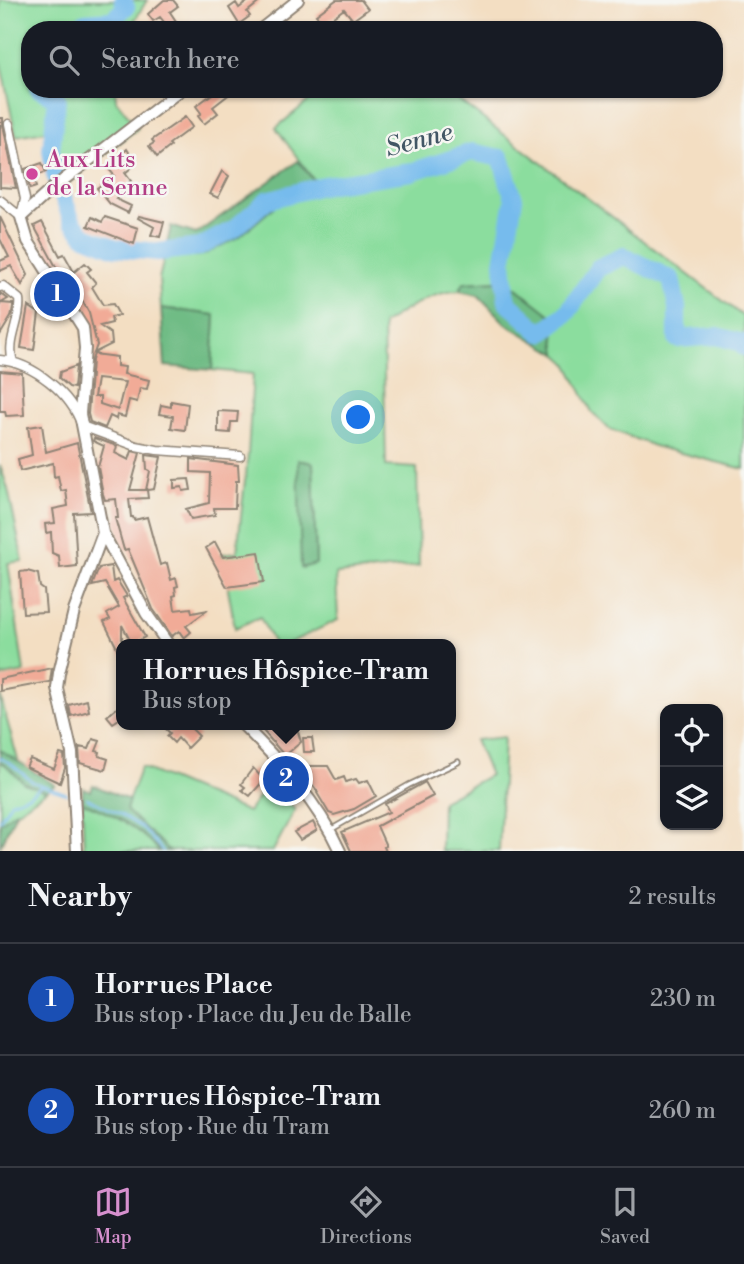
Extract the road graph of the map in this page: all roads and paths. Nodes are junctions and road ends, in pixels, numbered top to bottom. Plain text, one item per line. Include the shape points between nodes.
1 (298, 0) edge
2 (271, 21) edge
3 (170, 98) edge
4 (9, 124) dead end
5 (0, 200) edge
6 (21, 217) junction
7 (0, 287) edge
8 (0, 360) edge
9 (13, 362) junction
10 (82, 426) junction
11 (240, 456) dead end
12 (103, 533) junction
13 (164, 639) edge
14 (248, 730) edge
15 (458, 762) dead end
16 (330, 830) junction
17 (77, 851) edge
18 (340, 851) edge

1 - 2 street
3 - 6 street
4 - 6 street via 25,199
5 - 6 street
6 - 10 street via 28,241 83,328
7 - 9 street via 19,299 11,341
8 - 9 street
9 - 10 street via 50,384 72,406
10 - 11 street via 157,450
10 - 12 street
12 - 13 street
12 - 17 street via 78,599 57,688 72,753
14 - 16 street via 302,787
15 - 16 lane
16 - 18 street

